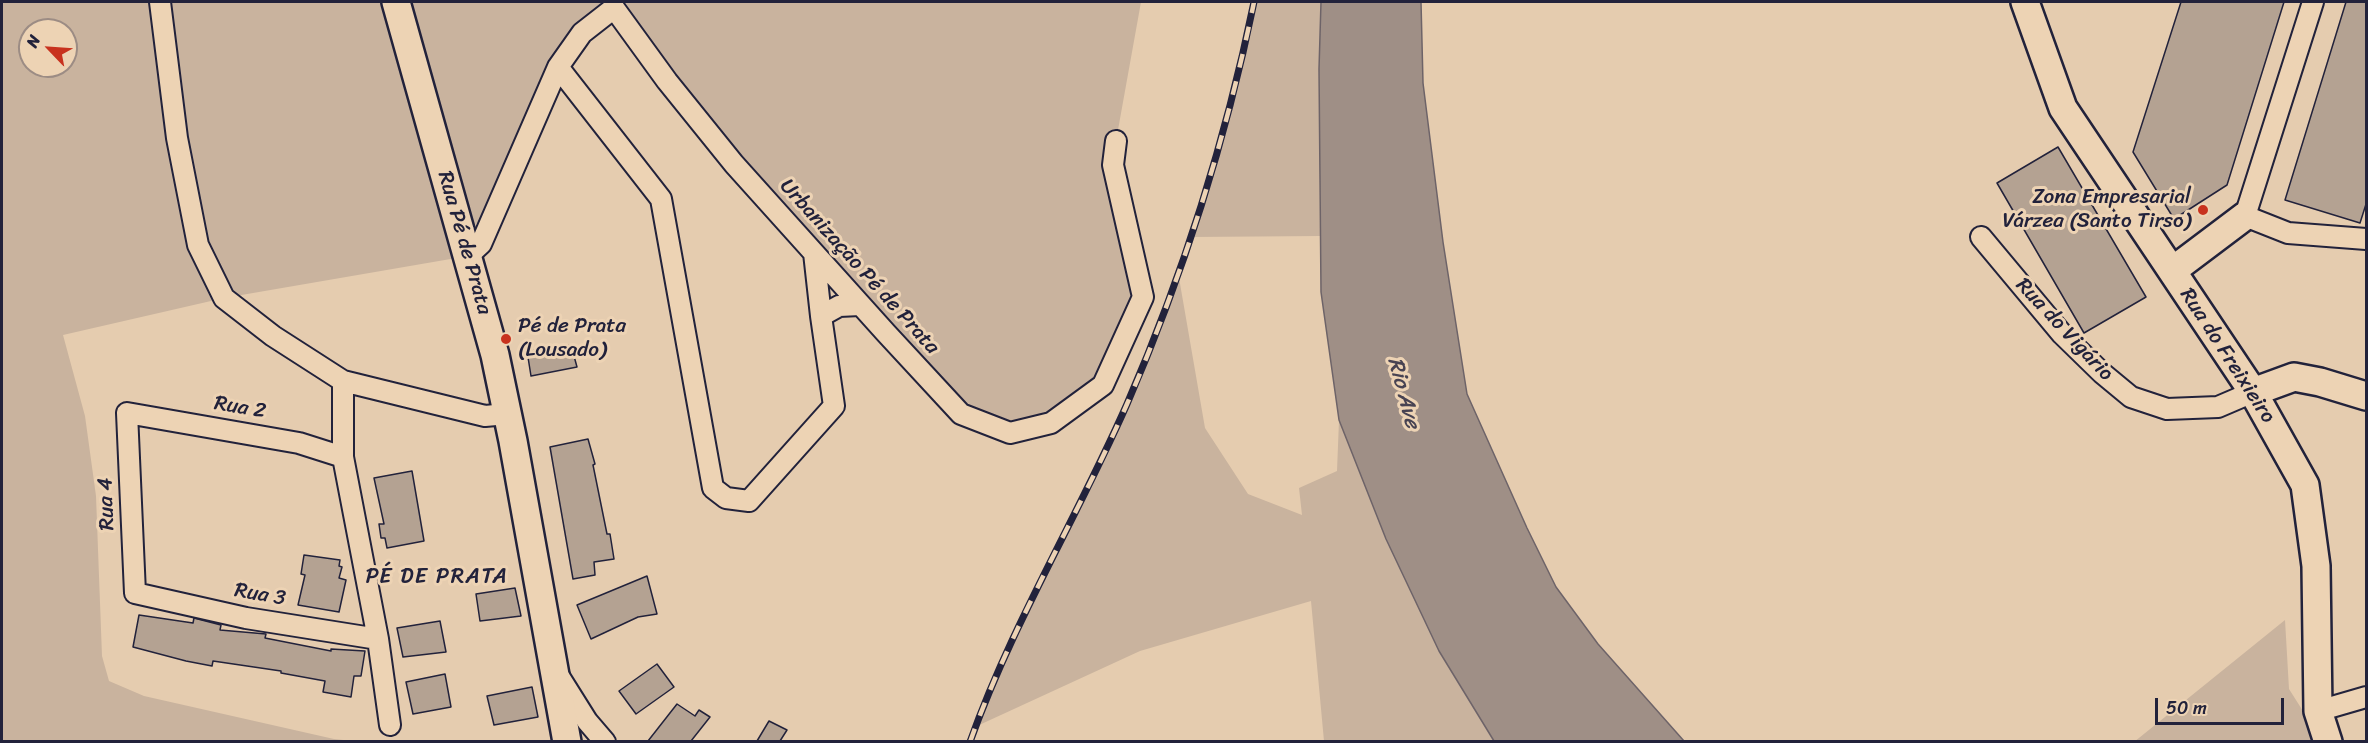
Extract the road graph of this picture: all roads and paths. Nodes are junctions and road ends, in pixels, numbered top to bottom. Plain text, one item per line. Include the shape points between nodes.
1 (160, 2) edge
2 (396, 2) edge
3 (2025, 2) edge
4 (2313, 2) edge
5 (558, 67) junction
6 (1116, 141) dead end
7 (497, 207) junction
8 (2245, 216) junction
9 (461, 231) junction
10 (1982, 237) dead end
11 (2367, 239) edge
12 (814, 253) junction
13 (468, 256) junction
14 (2172, 271) junction
15 (860, 305) junction
16 (820, 316) junction
17 (343, 381) junction
18 (2253, 392) junction
19 (2367, 396) edge
20 (128, 413) joint
21 (507, 414) junction
22 (343, 457) junction
23 (135, 593) joint
24 (378, 639) junction
25 (553, 665) junction
26 (2367, 697) edge
27 (2318, 711) junction
28 (390, 725) dead end
29 (567, 741) edge
30 (605, 741) edge
31 (2328, 741) edge

1 - 17 street via 177,138 203,256 224,298 273,336
2 - 9 street, Rua Pé de Prata
3 - 14 street, Rua do Freixieiro via 2063,108
4 - 8 street
5 - 7 street, Urbanização Pé de Prata
5 - 12 street, Urbanização Pé de Prata via 582,33 614,8 734,164
5 - 16 street via 661,199 713,488 726,498 749,501 834,406
6 - 15 street, Urbanização Pé de Prata via 1113,165 1143,297 1103,385 1051,423 1010,433 961,414
7 - 9 street
7 - 13 street, Urbanização Pé de Prata via 481,244
8 - 11 street via 2288,233
8 - 14 street
9 - 13 street, Rua Pé de Prata
10 - 18 street, Rua do Vigário via 2062,334 2131,397 2167,409 2218,407
12 - 15 street, Urbanização Pé de Prata
12 - 16 street
13 - 21 street, Rua Pé de Prata
14 - 18 street, Rua do Freixieiro
15 - 16 street via 839,306
17 - 21 street via 485,416
17 - 22 street
18 - 19 street, Rua do Vigário via 2294,377
18 - 27 street, Rua do Freixieiro via 2306,485 2316,566
20 - 22 street, Rua 2 via 298,443
20 - 23 street, Rua 4
21 - 25 street, Rua Pé de Prata
22 - 24 street
23 - 24 street, Rua 3 via 246,618
24 - 28 street
25 - 29 street, Rua Pé de Prata
25 - 30 street, Rua Pé de Prata via 587,721
26 - 27 street
27 - 31 street, Rua do Freixieiro

